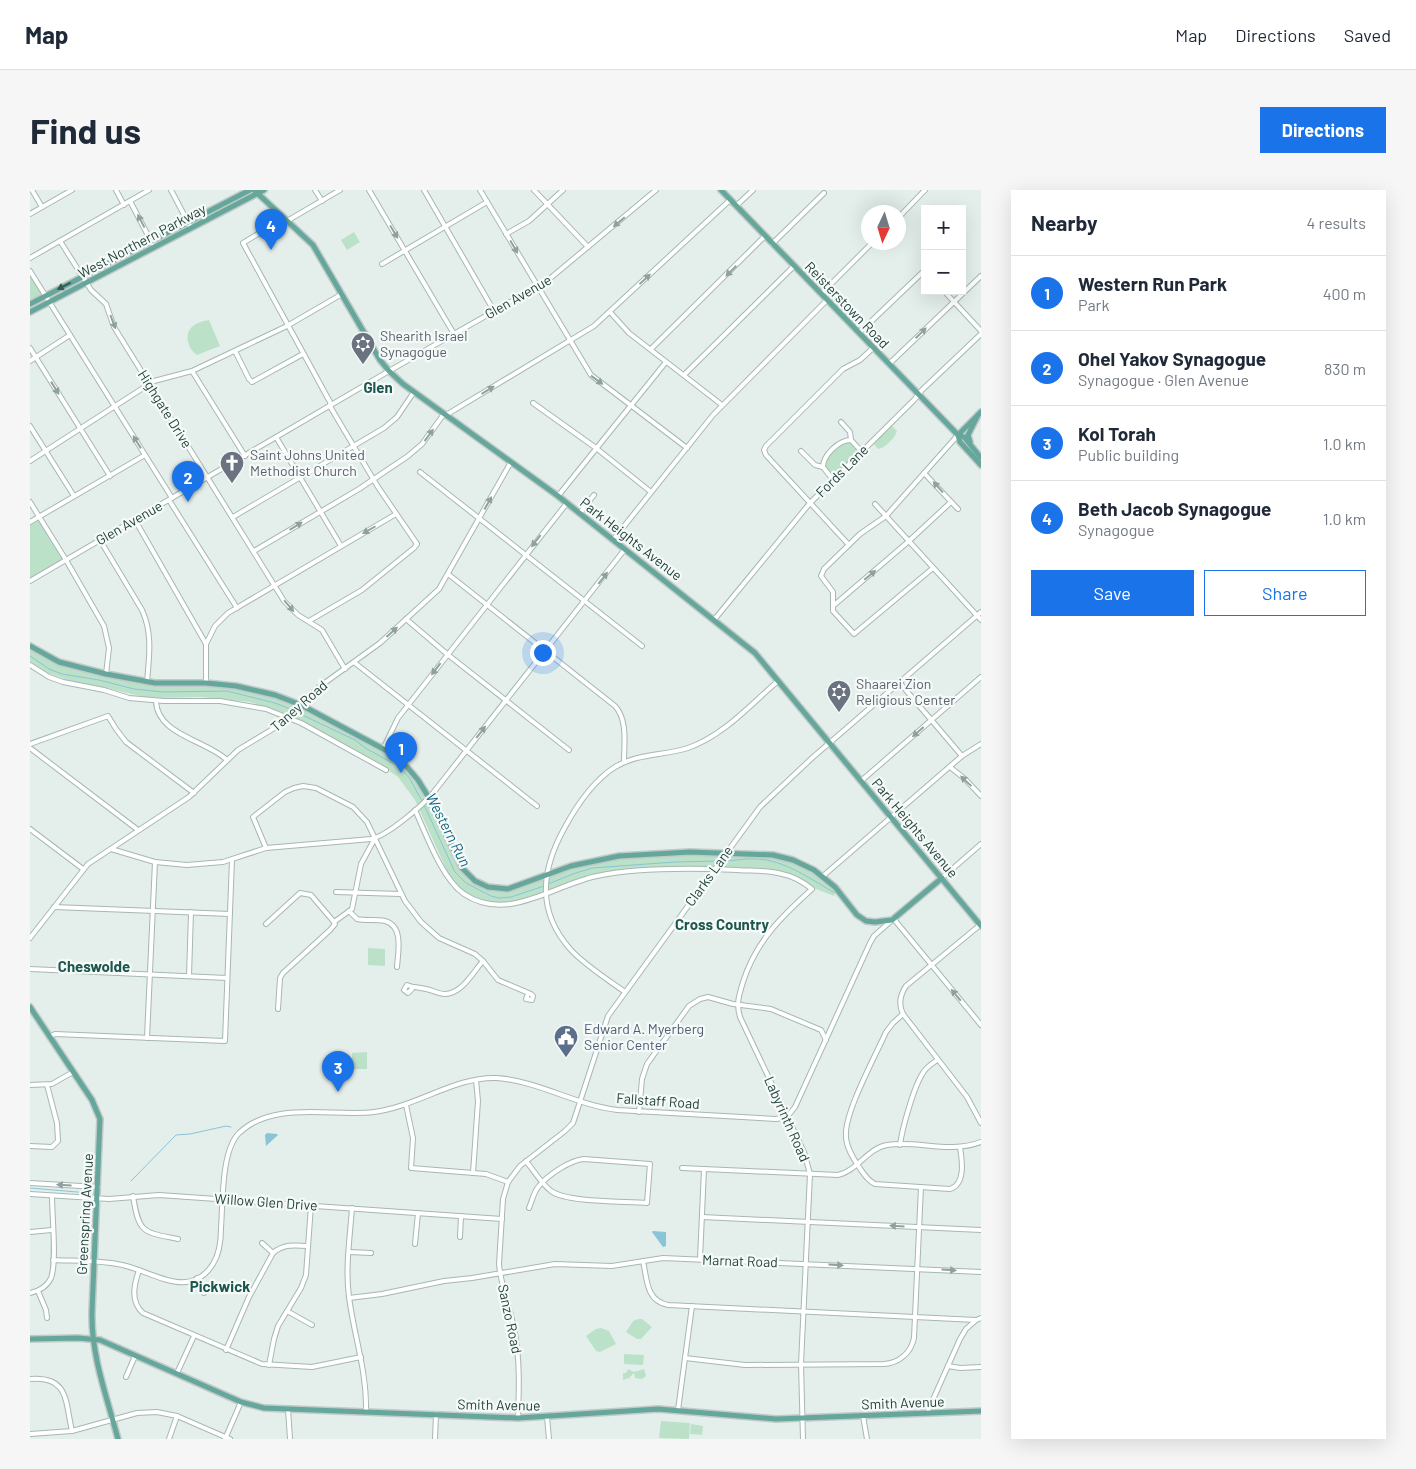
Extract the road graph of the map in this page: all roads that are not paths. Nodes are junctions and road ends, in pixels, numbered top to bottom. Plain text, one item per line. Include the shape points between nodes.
1 (32, 190) edge
2 (72, 190) edge
3 (116, 190) edge
4 (149, 190) edge
5 (171, 190) edge
6 (250, 190) edge
7 (264, 190) edge
8 (315, 190) edge
9 (340, 190) edge
10 (369, 190) edge
11 (424, 190) edge
12 (480, 190) edge
13 (534, 190) edge
14 (563, 190) edge
15 (656, 190) edge
16 (721, 190) edge
17 (753, 190) edge
18 (926, 190) edge
19 (257, 191) edge
20 (824, 193) dead end
21 (730, 200) junction
22 (130, 201) junction
23 (322, 201) junction
24 (487, 202) junction
25 (547, 204) junction
26 (124, 205) junction
27 (736, 206) junction
28 (42, 207) junction
29 (906, 210) edge
30 (30, 214) edge
31 (286, 219) junction
32 (190, 225) junction
33 (445, 227) junction
34 (506, 234) junction
35 (765, 236) junction
36 (60, 241) junction
37 (153, 244) junction
38 (772, 244) junction
39 (588, 247) junction
40 (405, 250) junction
41 (865, 250) edge
42 (30, 258) edge
43 (382, 264) dead end
44 (794, 266) junction
45 (30, 270) edge
46 (921, 274) edge
47 (981, 276) edge
48 (83, 277) junction
49 (86, 283) junction
50 (537, 287) junction
51 (342, 294) junction
52 (821, 294) junction
53 (948, 295) edge
54 (46, 296) junction
55 (827, 300) junction
56 (50, 302) junction
57 (954, 302) junction
58 (30, 304) edge
59 (494, 311) junction
60 (30, 312) edge
61 (610, 312) junction
62 (288, 326) junction
63 (981, 332) edge
64 (859, 333) junction
65 (454, 334) junction
66 (70, 335) junction
67 (570, 341) junction
68 (30, 348) edge
69 (873, 348) junction
70 (651, 349) junction
71 (235, 351) junction
72 (303, 354) junction
73 (36, 357) junction
74 (30, 361) edge
75 (666, 362) junction
76 (889, 364) junction
77 (192, 371) junction
78 (389, 371) junction
79 (684, 375) junction
80 (150, 384) junction
81 (414, 392) junction
82 (918, 394) junction
83 (533, 403) dead end
84 (631, 404) junction
85 (331, 405) junction
86 (722, 405) junction
87 (115, 406) junction
88 (979, 413) edge
89 (445, 414) junction
90 (841, 422) dead end
91 (30, 426) edge
92 (80, 428) junction
93 (958, 435) junction
94 (276, 437) junction
95 (851, 440) junction
96 (354, 446) junction
97 (596, 448) junction
98 (687, 448) junction
99 (46, 451) junction
100 (800, 451) dead end
101 (862, 452) junction
102 (145, 455) junction
103 (245, 456) junction
104 (981, 457) edge
105 (30, 461) edge
106 (511, 462) junction
107 (981, 465) edge
108 (823, 467) junction
109 (420, 472) dead end
110 (924, 473) junction
111 (110, 476) junction
112 (208, 477) junction
113 (300, 477) junction
114 (373, 479) junction
115 (833, 480) junction
116 (651, 492) junction
117 (594, 495) dead end
118 (74, 496) junction
119 (558, 496) junction
120 (171, 499) junction
121 (30, 502) edge
122 (951, 502) junction
123 (567, 503) junction
124 (810, 503) junction
125 (876, 504) dead end
126 (958, 509) dead end
127 (320, 511) junction
128 (396, 514) junction
129 (580, 514) junction
130 (886, 516) junction
131 (39, 517) junction
132 (233, 517) junction
133 (480, 518) junction
134 (135, 520) junction
135 (30, 522) edge
136 (100, 540) junction
137 (613, 540) junction
138 (909, 541) junction
139 (849, 544) junction
140 (341, 546) junction
141 (625, 549) junction
142 (254, 551) junction
143 (526, 554) junction
144 (66, 560) junction
145 (933, 568) junction
146 (448, 574) junction
147 (30, 581) edge
148 (275, 586) junction
149 (585, 600) junction
150 (487, 604) junction
151 (832, 606) junction
152 (237, 608) junction
153 (981, 612) edge
154 (977, 615) junction
155 (406, 620) junction
156 (714, 620) junction
157 (981, 620) edge
158 (309, 621) junction
159 (206, 644) junction
160 (30, 646) edge
161 (642, 646) dead end
162 (545, 650) junction
163 (447, 654) junction
164 (355, 663) junction
165 (30, 665) edge
166 (345, 669) junction
167 (106, 674) junction
168 (981, 677) edge
169 (778, 681) junction
170 (147, 682) junction
171 (899, 682) junction
172 (206, 683) junction
173 (506, 700) junction
174 (156, 701) junction
175 (408, 705) junction
176 (299, 707) junction
177 (290, 716) junction
178 (932, 720) junction
179 (830, 743) junction
180 (981, 744) edge
181 (30, 746) edge
182 (383, 749) junction
183 (466, 750) junction
184 (569, 750) dead end
185 (962, 756) junction
186 (227, 760) junction
187 (624, 762) junction
188 (950, 766) junction
189 (386, 770) dead end
190 (861, 781) junction
191 (194, 793) junction
192 (981, 796) edge
193 (427, 800) junction
194 (537, 806) dead end
195 (417, 808) junction
196 (892, 817) junction
197 (30, 828) edge
198 (138, 830) junction
199 (375, 838) junction
200 (981, 844) edge
201 (266, 848) junction
202 (111, 849) junction
203 (724, 855) junction
204 (232, 860) junction
205 (154, 862) junction
206 (83, 869) junction
207 (714, 869) junction
208 (823, 876) junction
209 (546, 878) junction
210 (942, 878) junction
211 (336, 892) dead end
212 (355, 893) junction
213 (545, 893) junction
214 (402, 894) junction
215 (54, 906) junction
216 (152, 911) junction
217 (349, 911) junction
218 (191, 912) junction
219 (230, 914) junction
220 (892, 919) junction
221 (334, 922) junction
222 (266, 924) dead end
223 (981, 925) edge
224 (30, 938) edge
225 (483, 961) junction
226 (932, 965) junction
227 (397, 967) dead end
228 (30, 969) edge
229 (150, 974) junction
230 (189, 976) junction
231 (227, 978) junction
232 (412, 989) dead end
233 (625, 992) junction
234 (528, 994) dead end
235 (738, 1005) junction
236 (30, 1007) edge
237 (278, 1009) dead end
238 (903, 1014) junction
239 (833, 1024) junction
240 (981, 1025) edge
241 (821, 1030) junction
242 (50, 1036) junction
243 (147, 1038) junction
244 (826, 1040) junction
245 (937, 1060) junction
246 (74, 1072) junction
247 (476, 1080) junction
248 (30, 1085) edge
249 (47, 1085) junction
250 (580, 1100) junction
251 (406, 1105) junction
252 (639, 1112) junction
253 (787, 1116) junction
254 (981, 1123) edge
255 (981, 1142) edge
256 (900, 1145) junction
257 (30, 1146) edge
258 (960, 1147) junction
259 (526, 1161) junction
260 (857, 1164) junction
261 (682, 1168) dead end
262 (704, 1169) junction
263 (473, 1172) junction
264 (810, 1174) junction
265 (30, 1182) edge
266 (508, 1182) junction
267 (542, 1182) junction
268 (98, 1187) junction
269 (921, 1187) junction
270 (30, 1194) edge
271 (52, 1196) junction
272 (133, 1196) junction
273 (98, 1199) junction
274 (224, 1199) junction
275 (311, 1205) junction
276 (352, 1208) junction
277 (529, 1208) dead end
278 (418, 1213) junction
279 (461, 1216) junction
280 (702, 1217) junction
281 (502, 1219) junction
282 (808, 1222) junction
283 (919, 1228) junction
284 (52, 1230) junction
285 (981, 1230) edge
286 (30, 1232) edge
287 (460, 1237) dead end
288 (178, 1240) dead end
289 (262, 1243) dead end
290 (415, 1244) dead end
291 (308, 1246) junction
292 (349, 1252) junction
293 (272, 1253) junction
294 (371, 1253) dead end
295 (700, 1259) junction
296 (53, 1260) junction
297 (643, 1261) junction
298 (95, 1262) junction
299 (806, 1264) junction
300 (917, 1268) junction
301 (139, 1270) junction
302 (981, 1272) edge
303 (500, 1273) junction
304 (198, 1278) junction
305 (38, 1291) junction
306 (30, 1293) edge
307 (204, 1293) dead end
308 (349, 1298) junction
309 (692, 1306) junction
310 (286, 1311) junction
311 (803, 1311) junction
312 (915, 1316) junction
313 (47, 1318) dead end
314 (981, 1318) edge
315 (976, 1320) junction
316 (312, 1325) dead end
317 (194, 1336) junction
318 (30, 1339) edge
319 (92, 1339) junction
320 (226, 1350) junction
321 (135, 1356) junction
322 (361, 1357) junction
323 (685, 1358) junction
324 (801, 1364) junction
325 (269, 1365) junction
326 (948, 1366) junction
327 (981, 1367) edge
328 (177, 1373) junction
329 (126, 1377) dead end
330 (30, 1379) edge
331 (240, 1402) junction
332 (288, 1409) junction
333 (678, 1410) junction
334 (366, 1411) junction
335 (981, 1411) edge
336 (927, 1413) junction
337 (436, 1414) junction
338 (177, 1416) junction
339 (864, 1416) junction
340 (547, 1417) junction
341 (981, 1417) edge
342 (518, 1418) junction
343 (803, 1419) junction
344 (113, 1420) junction
345 (72, 1431) junction
346 (30, 1434) edge
347 (225, 1438) edge
348 (118, 1439) edge
349 (169, 1439) edge
350 (230, 1439) edge
351 (290, 1439) edge
352 (435, 1439) edge
353 (549, 1439) edge
354 (804, 1439) edge
355 (867, 1439) edge

1 - 28 street
2 - 28 street
3 - 26 street
4 - 22 street
5 - 32 street
6 - 32 main road, West Northern Parkway
7 - 19 main road, West Northern Parkway
8 - 23 street
9 - 23 street
10 -> 40 street
11 - 33 street
12 - 24 street
13 - 25 street
14 - 25 street
15 -> 39 street, Glen Avenue
16 - 21 main road, Reisterstown Road
17 - 27 street
18 - 29 street
19 - 31 main road, Park Heights Avenue
19 - 32 main road, West Northern Parkway
20 - 38 street
21 - 27 main road, Reisterstown Road
61 -> 21 street
22 - 26 street
37 -> 22 street
23 - 31 street
24 - 33 street
24 - 34 street
25 - 34 street
25 - 39 street
26 - 36 street
27 - 35 main road, Reisterstown Road
28 - 30 street
31 - 51 main road, Park Heights Avenue via 313,245
31 - 62 street via 243,242
32 - 37 main road, West Northern Parkway
33 - 40 street
33 - 59 street
34 -> 50 street
35 - 38 main road, Reisterstown Road
35 -> 70 street
36 - 42 street
36 - 48 street, Highgate Drive
37 - 48 main road, West Northern Parkway
37 - 49 main road, West Northern Parkway
38 - 44 main road, Reisterstown Road
39 - 50 street, Glen Avenue
40 - 43 street
40 - 65 street
41 - 52 street
44 - 52 main road, Reisterstown Road
44 - 79 street
45 - 54 street
46 - 64 street
47 - 57 street
48 - 49 street, Highgate Drive
48 -> 54 main road, West Northern Parkway
49 - 56 main road, West Northern Parkway
49 -> 80 street, Highgate Drive via 108,306 112,324
50 - 59 street, Glen Avenue
50 - 67 street
51 - 62 street
51 - 78 main road, Park Heights Avenue
52 - 55 main road, Reisterstown Road
53 - 57 street
54 - 56 street
54 - 58 main road, West Northern Parkway
55 - 64 main road, Reisterstown Road
55 - 86 street
56 - 60 main road, West Northern Parkway
56 - 66 street
57 - 63 street
76 -> 57 street
59 - 65 street, Glen Avenue
61 - 67 street
61 - 70 street via 629,333
62 - 71 street
62 - 72 street
63 - 82 street, Fords Lane
64 - 69 main road, Reisterstown Road
65 - 78 street, Glen Avenue
66 - 73 street
66 - 87 street
67 -> 84 street via 591,376
89 -> 67 street
68 - 73 street
69 - 76 main road, Reisterstown Road
69 - 124 street via 843,369 764,450
70 - 75 street
71 - 72 street via 250,381
71 - 77 street
72 - 85 street
73 - 74 street
73 -> 92 street
75 - 79 street
75 - 84 street
76 - 82 main road, Reisterstown Road
77 - 80 street
77 - 103 street
78 - 81 main road, Park Heights Avenue
78 - 85 street, Glen Avenue
79 - 86 street
80 - 87 street
80 - 112 street, Highgate Drive
81 - 89 main road, Park Heights Avenue
81 - 96 street via 393,421
82 - 93 main road, Reisterstown Road
82 - 101 street, Fords Lane
83 - 97 street
84 - 97 street
84 - 98 street
85 - 94 street, Glen Avenue
85 - 96 street
86 - 98 street
87 - 92 street
102 -> 87 street
88 - 93 main road
88 - 104 main road via 968,436
89 - 106 main road, Park Heights Avenue
114 -> 89 street via 418,448
90 - 95 street via 850,432
91 - 99 street
92 - 99 street
92 - 111 street
93 - 104 main road, Reisterstown Road via 964,437
93 - 107 main road, Reisterstown Road via 960,442
93 - 110 street
94 - 103 street, Glen Avenue
94 - 113 street
95 - 101 street
95 - 108 street via 841,443 825,458
96 - 113 street
96 - 114 street
97 - 116 street
97 - 119 street
98 - 116 street
99 - 105 street
99 - 118 street
100 - 108 street via 814,465
101 - 115 street, Fords Lane
102 - 111 street
102 - 120 street
103 - 112 street, Glen Avenue
106 - 119 main road, Park Heights Avenue
133 -> 106 street, Taney Road
108 - 115 street
109 - 133 street
122 -> 110 street
110 - 130 street
111 - 118 street
112 - 120 street, Glen Avenue
112 - 132 street, Highgate Drive
113 - 127 street
113 - 132 street
114 - 127 street
114 - 128 street
115 - 124 street, Fords Lane
116 - 137 street
117 - 129 street
118 - 131 street
119 - 123 main road, Park Heights Avenue
120 - 134 street, Glen Avenue
120 - 152 street
121 - 131 street
122 - 126 street
122 - 138 street
123 - 129 main road, Park Heights Avenue
123 -> 143 street
124 - 139 street
124 - 156 street, Fords Lane
125 - 130 street
127 - 140 street
142 -> 127 street
128 -> 140 street
128 - 158 street via 418,544 367,586
129 - 137 main road, Park Heights Avenue
130 - 138 street
130 - 139 street
131 - 135 street
131 - 144 street
132 - 142 street, Highgate Drive
133 - 143 street
133 - 146 street, Taney Road
134 - 136 street, Glen Avenue
134 - 159 street
136 - 144 street, Glen Avenue
136 - 170 street via 147,622 150,642
137 - 141 main road, Park Heights Avenue
138 - 145 street
151 -> 138 street
139 - 151 street via 822,576 833,592
140 - 148 street
149 -> 141 street
141 - 156 main road, Park Heights Avenue
142 - 148 street, Highgate Drive
143 - 149 street
143 - 150 street
144 - 147 street, Glen Avenue
144 - 167 street via 106,630 110,655
145 - 151 street via 854,634
145 - 154 street
146 - 150 street
146 - 155 street, Taney Road via 439,589
148 - 152 street
148 -> 158 street, Highgate Drive via 289,606
149 - 161 street
149 - 162 street
150 - 162 street
150 - 163 street
152 - 159 street via 218,622
153 - 154 street, Clarks Lane
154 - 157 street
154 - 171 street, Clarks Lane
155 - 163 street
164 -> 155 street, Taney Road
156 - 169 main road, Park Heights Avenue via 755,653
158 - 166 street, Highgate Drive via 324,633
159 - 172 street
160 - 167 main road via 59,662
162 - 173 street
162 - 187 street via 619,710 624,729
163 - 173 street
163 -> 175 street
164 - 166 street, Taney Road
164 - 175 street
165 - 174 street via 63,682
166 - 176 street, Taney Road via 319,687
167 - 170 main road
168 - 178 street
169 - 179 main road, Park Heights Avenue
169 - 187 street via 720,731 702,742 682,750
170 - 172 main road
171 - 178 street
171 - 179 street, Clarks Lane
172 - 176 main road via 247,688
183 -> 173 street
173 - 184 street
174 - 177 street via 230,702
174 - 186 street via 158,714 163,720 188,739 211,748
175 - 182 street
175 - 183 street
176 - 177 street, Taney Road
176 - 182 main road
177 - 186 street, Taney Road
177 - 189 street
178 - 185 street
178 -> 190 street
179 - 190 main road, Park Heights Avenue
179 - 203 street, Clarks Lane via 764,802
180 - 185 street
181 - 191 street via 108,716 126,742
181 - 198 street
182 - 193 main road via 410,770
183 - 193 street
183 - 194 street
185 - 188 street
186 - 191 street, Taney Road
187 - 209 street via 604,775 577,807 554,849
192 -> 188 street
188 - 196 street
190 - 196 main road, Park Heights Avenue
191 - 198 street, Taney Road
193 - 195 street
193 - 209 main road via 462,868 475,881 504,889
195 - 199 street
195 - 213 street via 446,874 464,894 483,903 501,906
196 - 208 street
196 - 210 main road, Park Heights Avenue
197 - 206 street
198 - 202 street, Taney Road
199 - 201 street
199 - 201 street via 357,811 320,790 298,787 253,817
199 - 212 street via 361,864
199 - 214 street
200 - 210 street
201 - 204 street
202 - 205 street
202 - 206 street, Taney Road
203 - 207 street, Clarks Lane
203 - 208 main road via 781,856 806,865
203 - 209 main road via 677,853 608,858 577,865
204 - 205 street via 187,865
204 - 219 street
205 - 216 street
206 - 215 street, Taney Road
207 - 213 street via 613,873
207 - 233 street, Clarks Lane
207 - 235 street via 778,873 812,889 777,922 758,947
208 - 220 main road via 860,918 875,922
209 - 213 street
210 - 220 main road
210 - 223 main road, Park Heights Avenue
211 - 212 street
212 - 214 street
212 - 217 street via 354,906
213 - 233 street via 554,923 571,950
214 - 225 street via 415,915 434,934
215 - 216 street
215 - 224 street, Taney Road
216 - 218 street
216 - 229 street
217 - 221 street
217 - 227 street via 357,919 383,920 395,927
218 - 219 street
218 - 230 street
219 - 231 street
220 - 226 street
220 - 239 street via 870,943
221 - 222 street via 310,895 300,893
221 - 237 street via 336,924 283,973
223 - 226 street
225 - 232 street via 453,992
225 - 234 street via 498,980
226 - 238 street via 904,990 900,1003
240 -> 226 street
228 - 229 street
229 - 230 street
229 - 243 street
230 - 231 street
231 - 243 street via 224,1041
233 - 250 street, Clarks Lane via 605,1021
235 - 241 street via 778,1011
235 - 252 street via 708,997 689,1006 645,1067
235 - 253 street, Labyrinth Road via 740,1017
236 - 242 main road, Greenspring Avenue
238 - 245 street
238 - 260 street via 886,1032 848,1118 846,1139
239 - 241 street
239 - 244 street
241 - 244 street
242 - 243 street
242 - 246 main road, Greenspring Avenue
244 - 253 street via 795,1107
245 - 254 street via 967,1097
245 - 256 street via 921,1076
246 - 249 street
246 - 268 main road, Greenspring Avenue via 100,1118
247 - 250 street, Fallstaff Road via 510,1080
247 - 251 street, Fallstaff Road
247 - 263 street via 478,1101
248 - 249 street
249 - 257 street via 58,1137 55,1146
250 - 252 street, Fallstaff Road via 609,1109
250 - 259 street, Clarks Lane via 570,1127
251 - 263 street via 412,1138 411,1168
251 - 274 street, Fallstaff Road via 365,1113 284,1114 250,1125 237,1135 229,1148
252 - 253 street, Fallstaff Road via 776,1119
253 - 264 street, Labyrinth Road via 804,1152
255 - 258 street
256 - 258 street
256 - 260 street via 881,1147
258 - 269 street via 962,1167 956,1187
259 - 266 street, Clarks Lane
259 - 267 street
260 - 264 street via 838,1175
260 - 269 street via 875,1184
261 - 262 street
262 - 264 street
262 - 280 street
263 - 266 street via 490,1174
264 - 282 street, Labyrinth Road
268 -> 265 street
266 - 281 street, Clarks Lane
267 - 267 street via 567,1197 647,1203 650,1164 579,1159 564,1165
267 - 277 street
268 - 273 main road, Greenspring Avenue
269 - 283 street
270 - 271 street, Willow Glen Drive
271 - 273 street, Willow Glen Drive
271 - 284 street
272 - 273 street, Willow Glen Drive
272 - 274 street, Willow Glen Drive
272 - 288 street via 137,1220 144,1230
273 - 298 main road, Greenspring Avenue
274 - 275 street, Willow Glen Drive
274 - 304 street, Fallstaff Road via 218,1255 212,1266
275 - 276 street, Willow Glen Drive
275 - 291 street
276 - 278 street, Willow Glen Drive
276 - 292 street
278 - 279 street, Willow Glen Drive
278 - 290 street
279 - 281 street, Willow Glen Drive
279 - 287 street
280 - 282 street
280 - 295 street
281 - 303 street, Sanzo Road
283 -> 282 street
282 - 299 street, Labyrinth Road
283 - 285 street
283 - 300 street
284 - 286 street
284 - 296 street
289 - 293 street
291 - 293 street via 287,1246
291 - 310 street via 304,1282
292 - 294 street
292 - 308 street
293 - 320 street
295 - 297 street, Marnat Road
295 - 299 street, Marnat Road
296 - 298 street
296 - 305 street via 50,1280
297 - 303 street, Marnat Road via 612,1266 562,1263
297 - 309 street via 653,1298 663,1304
298 - 301 street
298 - 319 main road, Greenspring Avenue
299 -> 300 street, Marnat Road
299 - 311 street, Labyrinth Road
300 -> 302 street, Marnat Road
300 - 312 street
301 - 304 street via 171,1282
301 - 317 street via 134,1294 140,1310
303 - 308 street, Marnat Road
303 - 342 street, Sanzo Road via 517,1346
304 - 307 street
305 - 306 street
305 - 313 street
308 - 322 street
309 - 311 street
309 - 323 street
310 - 316 street
310 - 325 street via 274,1339
311 - 312 street
311 - 324 street, Labyrinth Road
312 - 315 street
312 - 324 street via 911,1347 894,1362
314 - 315 street
315 - 326 street via 966,1329
317 - 320 street
317 - 328 street
318 - 319 main road, Smith Avenue
319 - 321 main road, Smith Avenue
319 - 344 main road, Greenspring Avenue
320 - 325 street
321 - 328 main road, Smith Avenue
321 - 329 street
322 - 325 street via 312,1367
322 - 334 street
323 - 324 street via 740,1364
323 - 333 street
324 - 343 street, Labyrinth Road
326 - 327 street
326 - 336 street
328 - 331 main road, Smith Avenue
330 - 345 street via 50,1380 61,1388
331 - 332 main road, Smith Avenue
331 - 347 street
332 - 334 main road, Smith Avenue
332 - 351 street
333 - 340 main road, Smith Avenue
333 - 343 main road, Smith Avenue
334 - 337 main road, Smith Avenue
335 - 336 main road, Smith Avenue
335 - 341 street
336 - 339 main road, Smith Avenue
337 - 342 main road, Smith Avenue
337 - 352 street
338 - 344 street via 150,1412
338 - 347 street
338 - 349 street
339 - 343 main road, Smith Avenue
339 - 355 street
340 - 342 main road, Smith Avenue
340 - 353 street
343 - 354 street, Labyrinth Road
344 - 345 street
344 - 348 main road, Greenspring Avenue
345 - 346 street
347 - 350 street

